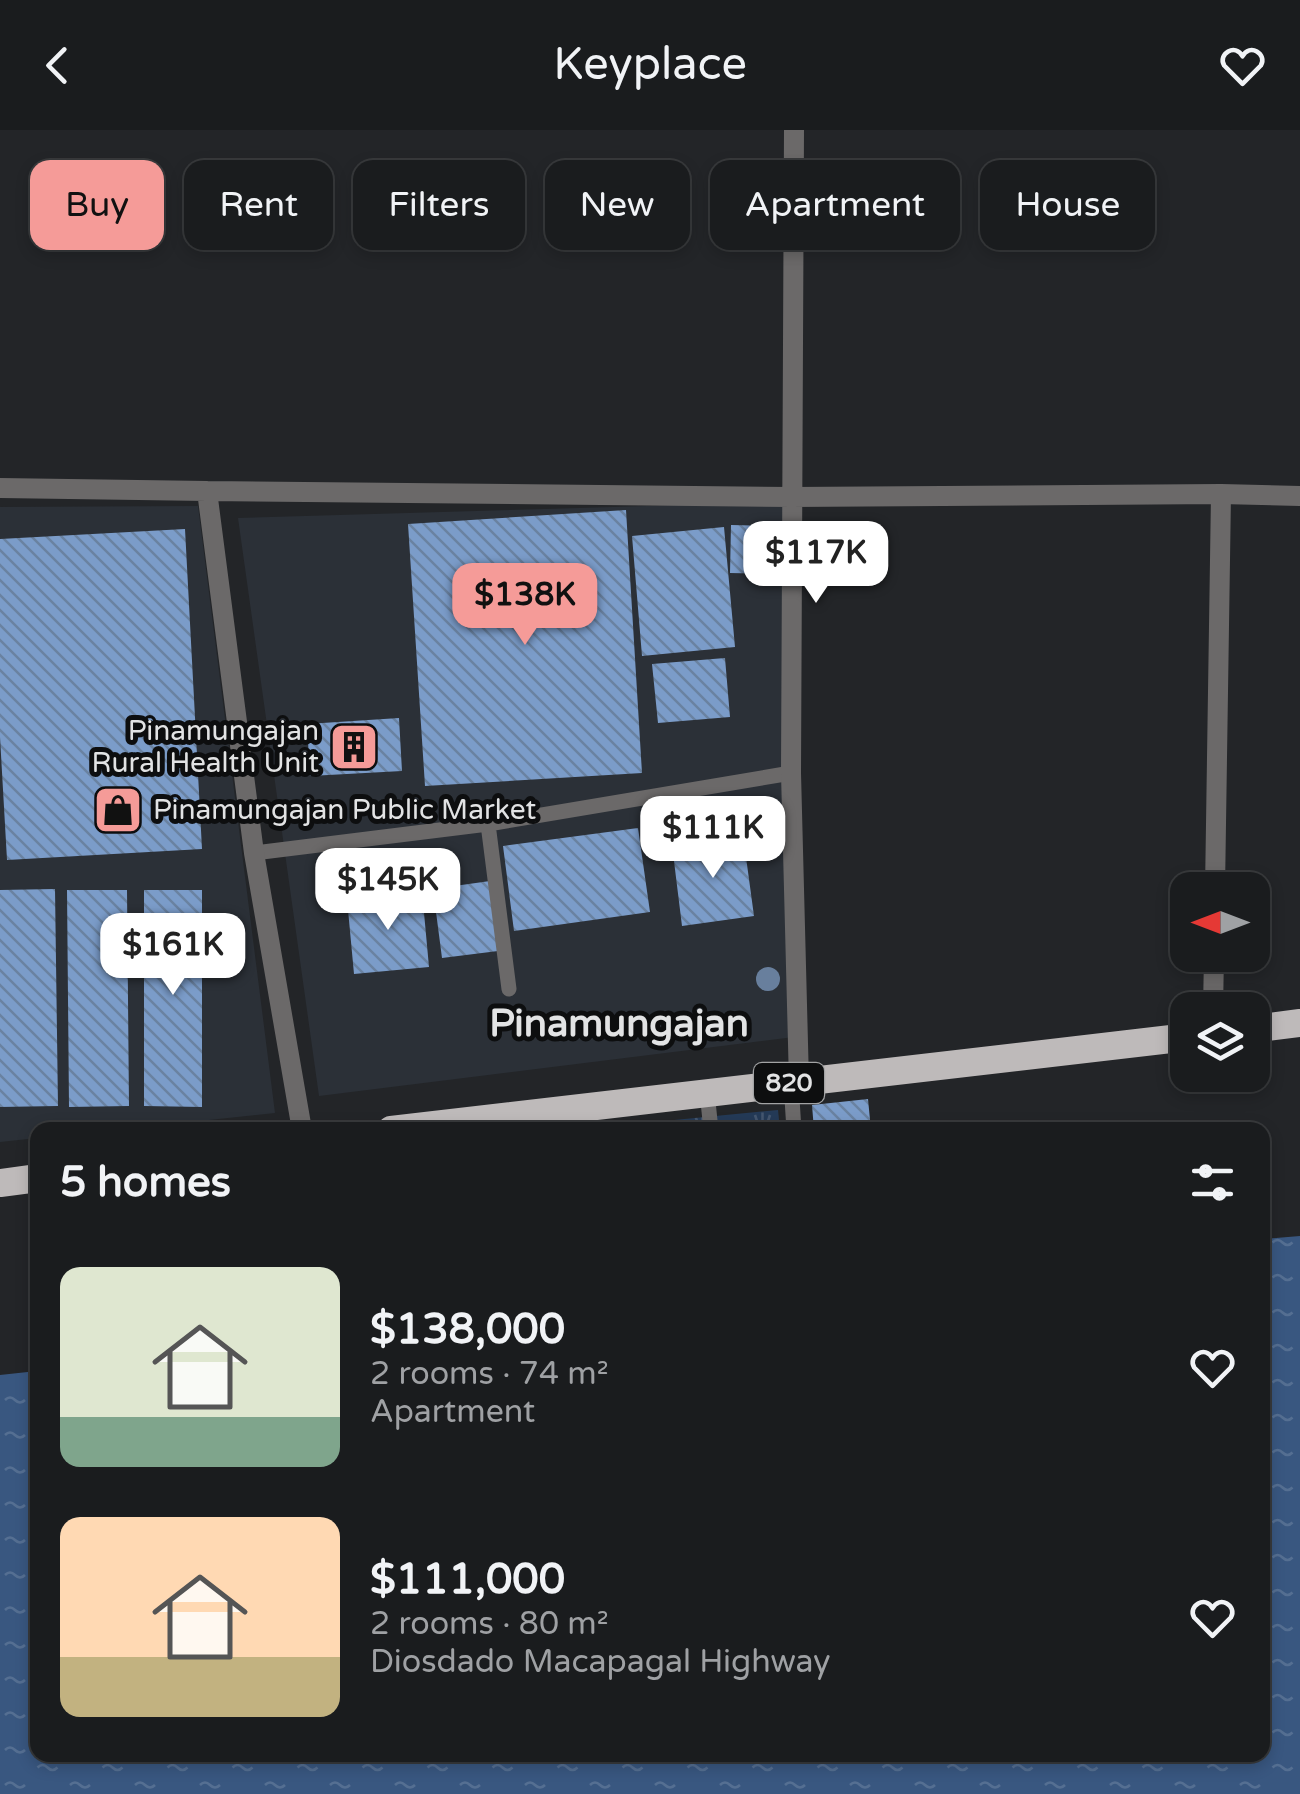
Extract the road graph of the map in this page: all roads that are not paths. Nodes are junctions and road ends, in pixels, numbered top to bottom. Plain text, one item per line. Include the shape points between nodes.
1 (794, 130) edge
2 (0, 488) edge
3 (207, 491) junction
4 (1221, 494) junction
5 (1300, 496) edge
6 (791, 498) junction
7 (791, 772) junction
8 (488, 824) junction
9 (254, 853) junction
10 (1215, 872) edge
11 (508, 989) dead end
12 (1300, 1022) edge
13 (1270, 1026) edge
14 (1170, 1039) edge
15 (795, 1082) junction
16 (707, 1092) junction
17 (301, 1122) edge
18 (518, 1122) edge
19 (710, 1122) edge
20 (794, 1122) edge
21 (30, 1179) edge
22 (0, 1183) edge

1 - 6 street
2 - 3 street
3 - 6 street
3 - 9 street
4 - 5 street
4 - 6 street
4 - 10 street
6 - 7 street
7 - 8 lane
7 - 15 street
8 - 9 lane
8 - 11 lane
9 - 17 street
12 - 13 highway
14 - 15 highway, 820
15 - 16 highway, 820
15 - 20 lane
16 - 18 highway, 820
16 - 19 lane
21 - 22 highway

